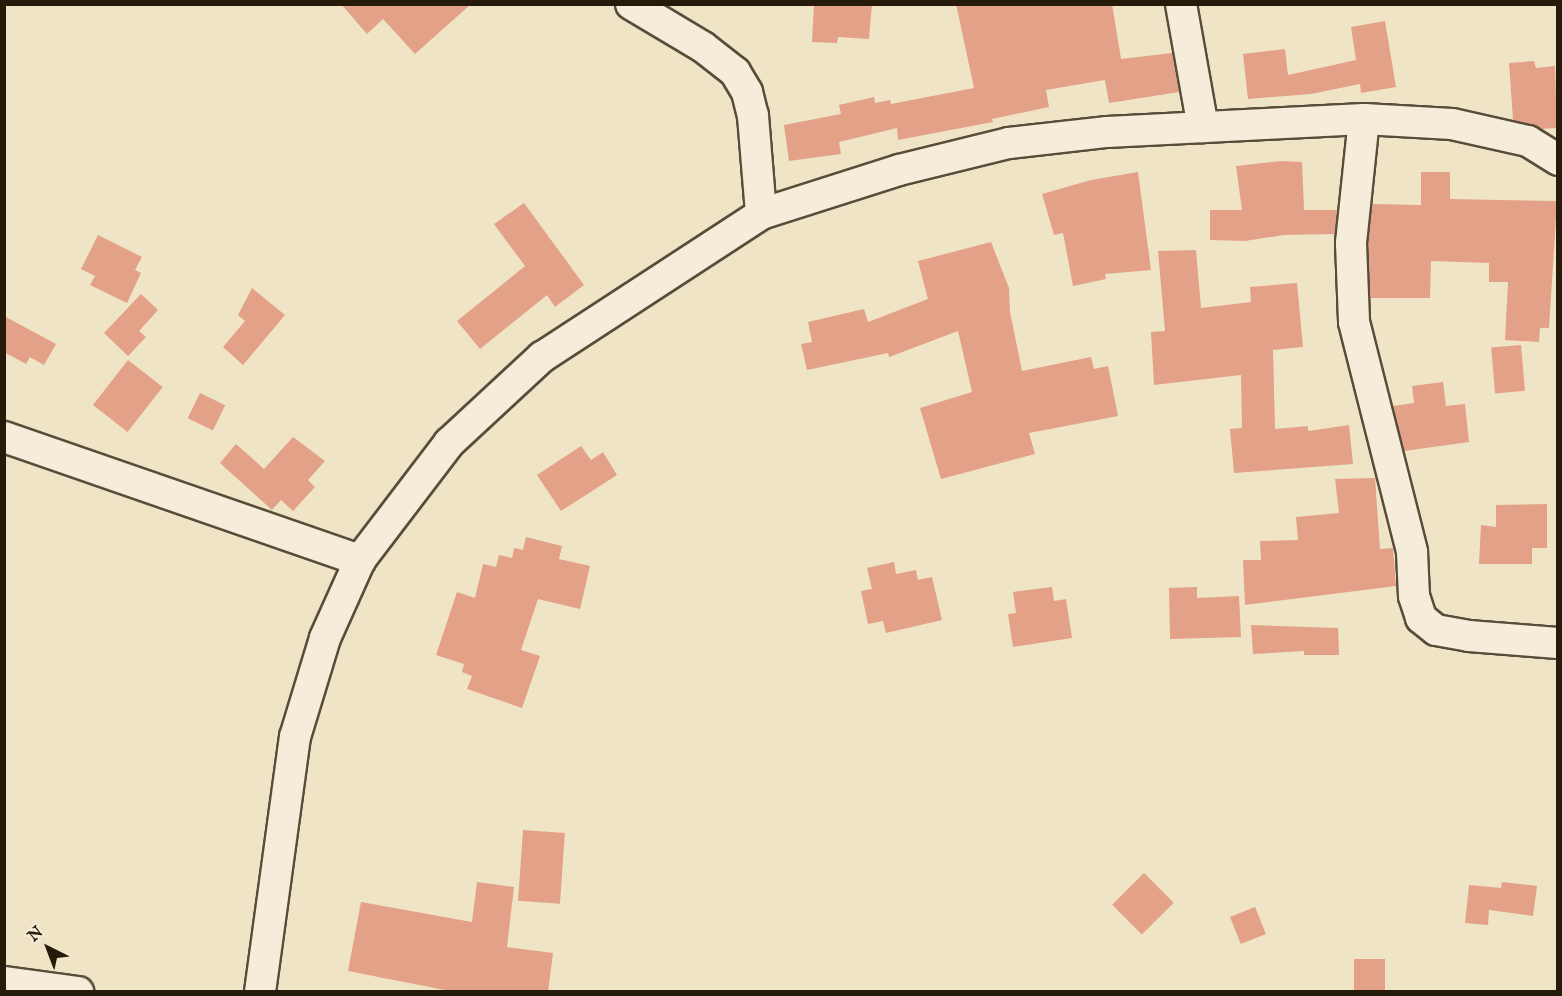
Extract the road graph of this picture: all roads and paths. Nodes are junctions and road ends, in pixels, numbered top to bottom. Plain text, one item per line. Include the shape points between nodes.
1 (631, 4) edge
2 (1181, 4) edge
3 (1364, 119) junction
4 (1203, 127) junction
5 (1557, 160) edge
6 (760, 214) junction
7 (4, 436) edge
8 (360, 560) junction
9 (1557, 643) edge
10 (4, 982) edge
11 (78, 992) edge
12 (260, 992) edge

1 - 6 street via 703,47 735,72 747,92 753,116
2 - 4 street
3 - 4 street
3 - 5 street via 1452,124 1528,141
3 - 9 street via 1351,243 1354,322 1412,552 1414,597 1421,618 1436,630
4 - 6 street via 1010,143 899,170
6 - 8 street via 542,357 449,442
7 - 8 street
8 - 12 street via 325,638 295,737
10 - 11 street

